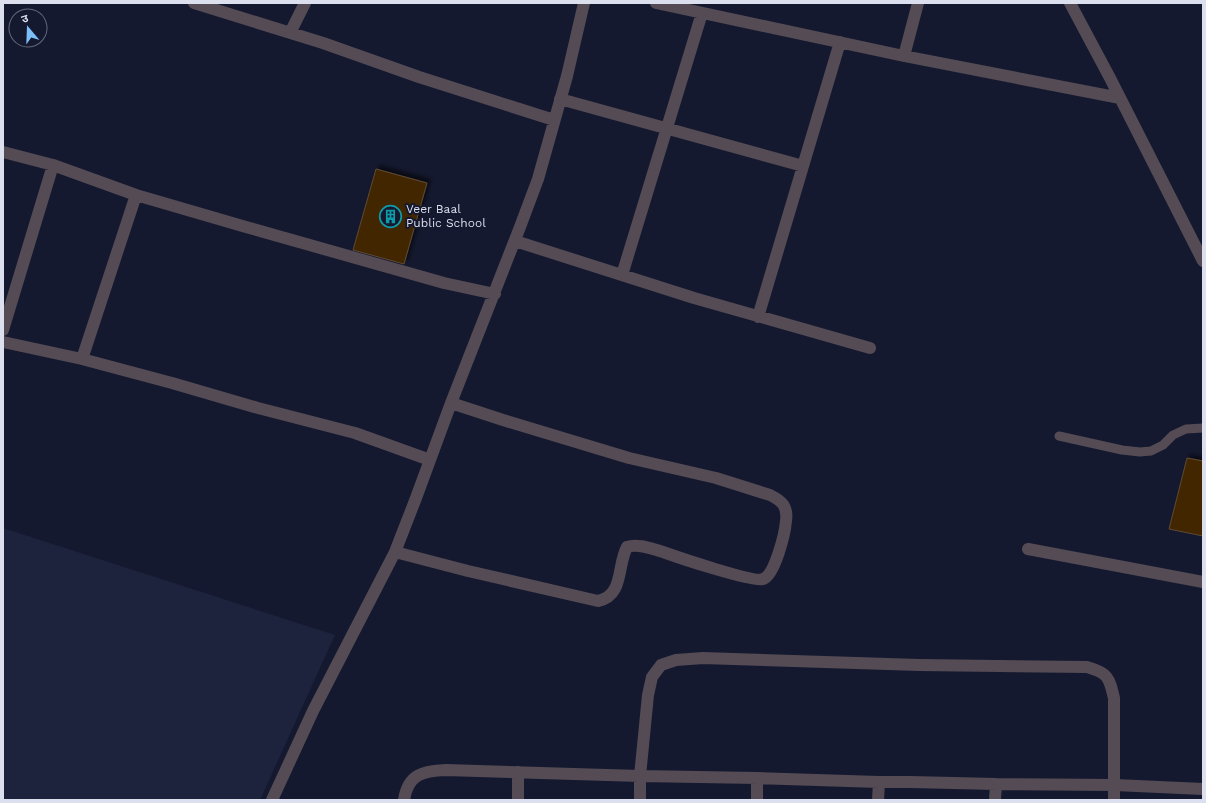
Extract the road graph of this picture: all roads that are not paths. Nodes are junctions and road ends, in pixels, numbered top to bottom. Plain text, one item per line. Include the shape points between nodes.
1 (194, 3) edge
2 (305, 3) edge
3 (584, 3) edge
4 (656, 3) edge
5 (918, 3) edge
6 (1070, 3) edge
7 (702, 13) junction
8 (290, 33) junction
9 (840, 42) junction
10 (904, 56) junction
11 (1120, 98) junction
12 (560, 99) junction
13 (554, 120) junction
14 (667, 128) junction
15 (3, 152) edge
16 (53, 165) junction
17 (803, 166) junction
18 (136, 195) junction
19 (515, 241) junction
20 (1203, 261) edge
21 (622, 275) junction
22 (495, 294) junction
23 (758, 317) junction
24 (3, 330) edge
25 (3, 342) edge
26 (870, 348) dead end
27 (82, 359) junction
28 (451, 403) junction
29 (1203, 428) edge
30 (1059, 436) dead end
31 (430, 460) junction
32 (1028, 549) dead end
33 (395, 552) junction
34 (1203, 582) edge
35 (518, 772) junction
36 (640, 776) junction
37 (757, 778) junction
38 (879, 782) junction
39 (996, 784) junction
40 (1115, 784) junction
41 (1203, 789) edge
42 (272, 800) edge
43 (404, 800) edge
44 (518, 800) edge
45 (640, 800) edge
46 (757, 800) edge
47 (878, 800) edge
48 (995, 800) edge
49 (1114, 800) edge

1 - 8 street
2 - 8 street
3 - 12 street
4 - 7 street
5 - 10 street
6 - 11 street
7 - 9 street
7 - 14 street
8 - 13 street via 419,78
9 - 10 street
9 - 17 street
10 - 11 street
11 - 20 street
12 - 13 street
12 - 14 street
13 - 19 street via 538,179
14 - 17 street
14 - 21 street
15 - 16 street
16 - 18 street
16 - 24 street
17 - 23 street
18 - 22 street via 444,283
18 - 27 street
19 - 21 street
19 - 22 street
21 - 23 street
22 - 28 street
23 - 26 street
25 - 27 street
27 - 31 street via 354,433
28 - 31 street
28 - 33 street via 629,458 716,478 778,499 787,515 774,566 762,580 754,579 649,548 631,546 627,547 623,554 618,582 612,594 606,600 598,601
29 - 30 lane via 1186,429 1173,435 1164,445 1151,451 1140,452
31 - 33 street
32 - 34 street
33 - 42 street via 313,711
35 - 36 street
35 - 43 street via 429,770 416,776 406,790
35 - 44 street
36 - 37 street
36 - 40 street via 652,677 661,665 676,660 703,658 1087,667 1099,670 1107,677 1114,698
36 - 45 street
37 - 38 street
37 - 46 street
38 - 39 street
38 - 47 street
39 - 40 street
39 - 48 street
40 - 41 street
40 - 49 street

